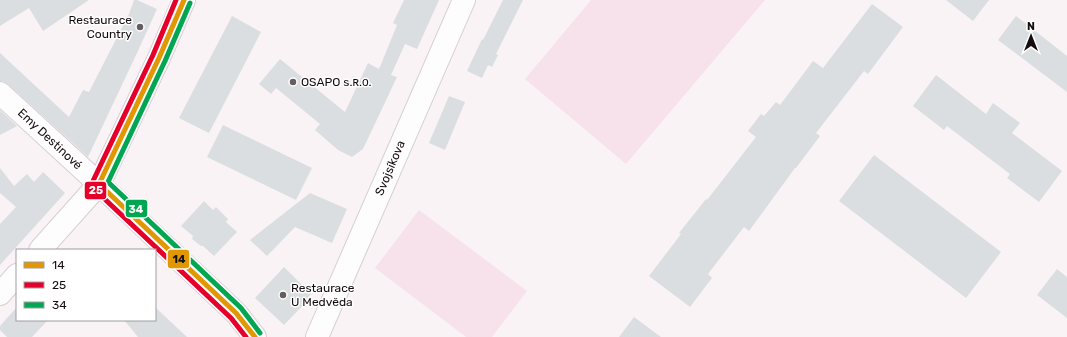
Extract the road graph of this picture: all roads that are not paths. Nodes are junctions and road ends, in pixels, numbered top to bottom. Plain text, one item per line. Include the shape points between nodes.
1 (184, 0) edge
2 (464, 0) edge
3 (0, 93) edge
4 (99, 184) junction
5 (41, 249) edge
6 (16, 276) edge
7 (0, 294) edge
8 (255, 337) edge
9 (318, 337) edge

1 - 4 street
2 - 9 street, Svojsíkova
3 - 4 street, Emy Destinové
4 - 5 street
4 - 8 street, Emy Destinové via 236,313
6 - 7 street

